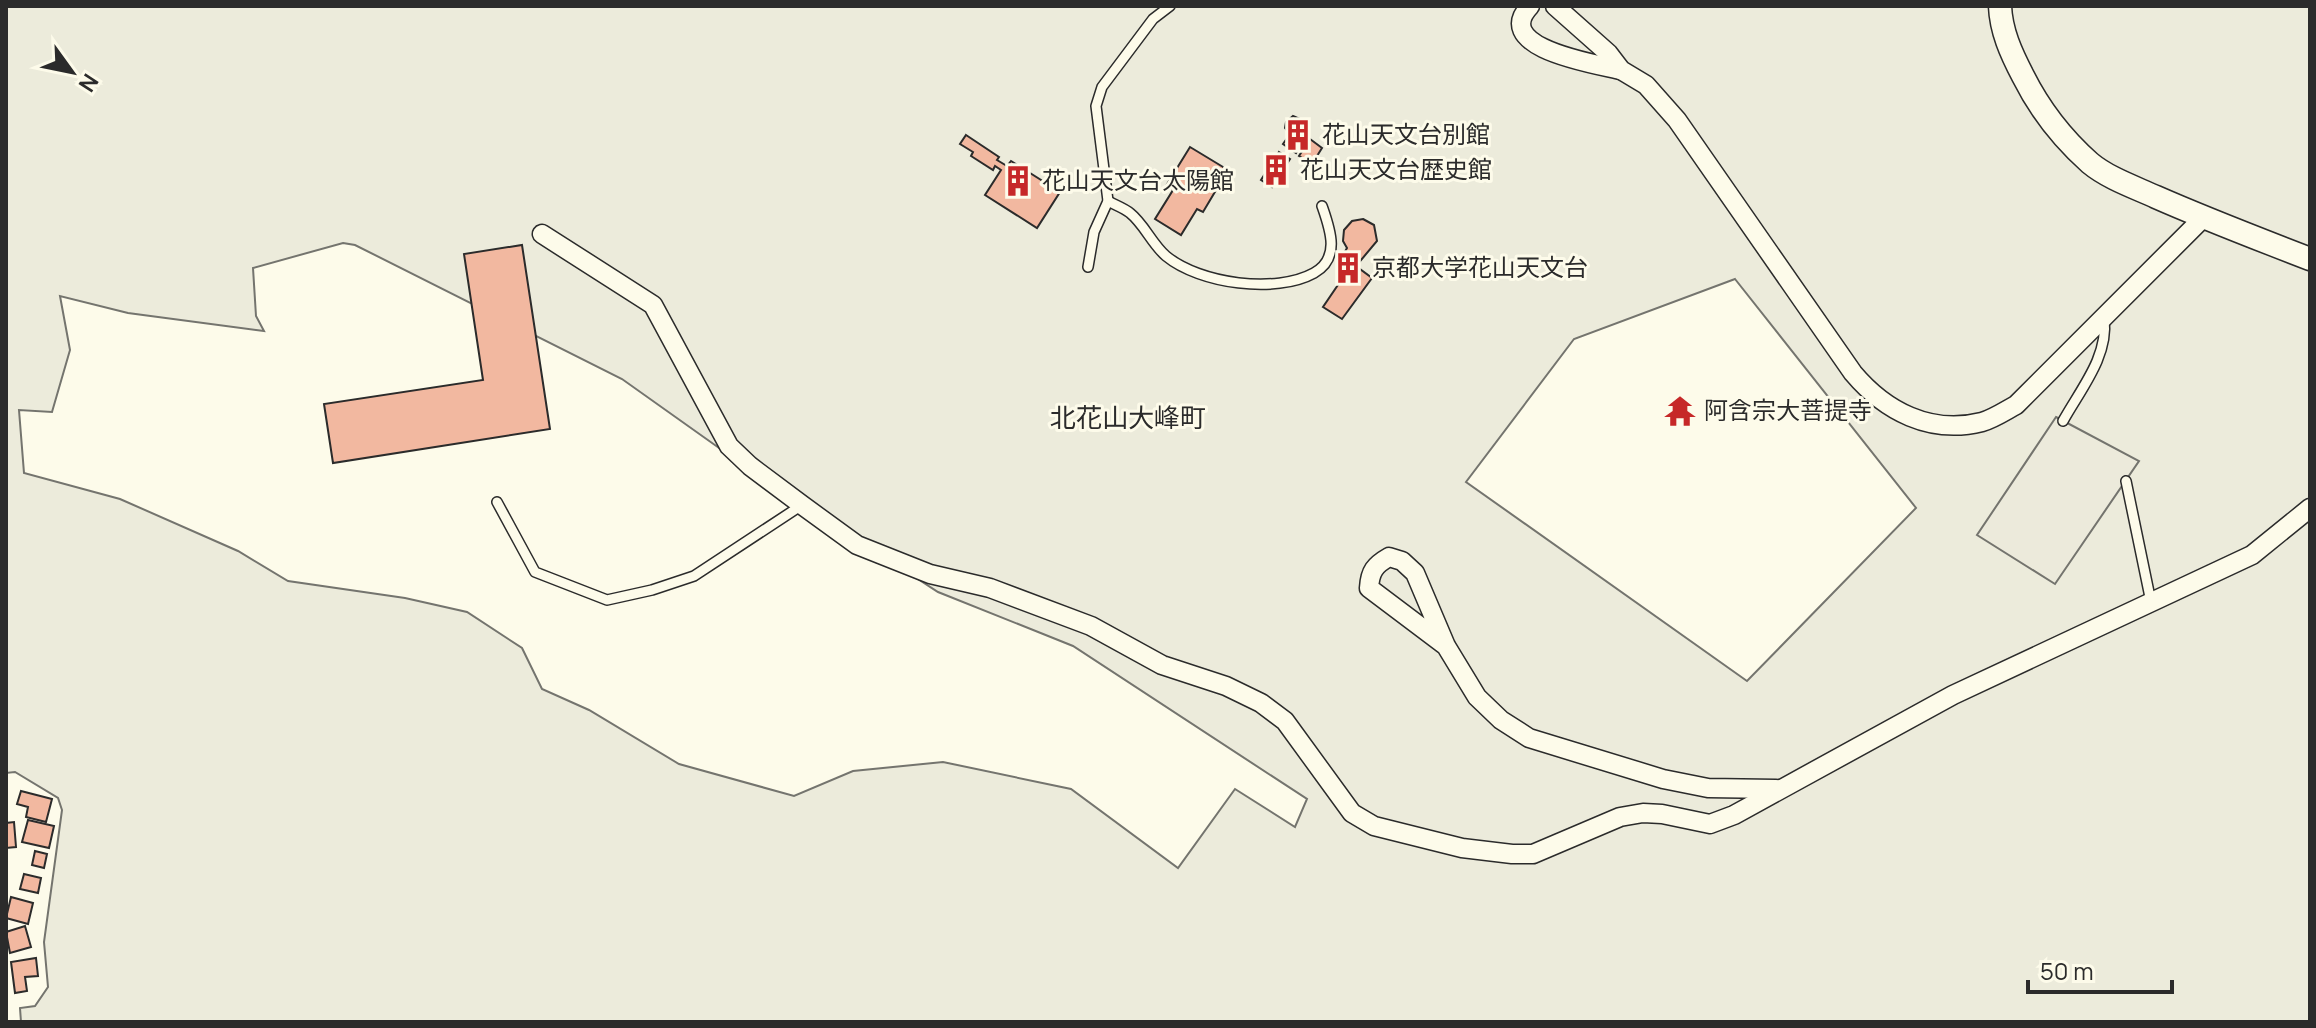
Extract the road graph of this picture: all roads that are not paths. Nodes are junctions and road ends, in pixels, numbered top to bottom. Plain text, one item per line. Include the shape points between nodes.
1 (1170, 6) edge
2 (1555, 6) edge
3 (2000, 6) edge
4 (1523, 8) edge
5 (1621, 70) junction
6 (1108, 201) junction
7 (1322, 206) dead end
8 (2203, 218) junction
9 (542, 234) dead end
10 (2310, 259) edge
11 (1088, 267) dead end
12 (2103, 318) junction
13 (2063, 421) dead end
14 (2126, 481) dead end
15 (497, 502) dead end
16 (802, 505) junction
17 (2310, 508) edge
18 (1415, 573) junction
19 (2151, 602) junction
20 (1387, 604) junction
21 (1446, 646) junction
22 (1779, 789) junction

1 - 6 lane via 1153,19 1102,87 1096,106
2 - 5 street
3 - 8 street via 2011,52 2059,131 2092,165
4 - 5 street via 1521,30 1527,40
5 - 12 street via 1646,85 1677,120 1853,373 1895,411 1926,424 1984,422 2016,405
6 - 7 lane via 1130,213 1166,256 1193,271 1222,281 1273,284 1301,280 1319,270 1331,253 1332,233
6 - 11 lane via 1094,232
8 - 10 street
8 - 12 street
9 - 16 street via 653,305 729,446
12 - 13 lane via 2106,337
14 - 19 lane
15 - 16 lane via 535,572 607,600 694,576
16 - 22 street via 857,545 1091,626 1162,665 1261,703 1285,721 1352,813 1374,826 1462,848 1533,854 1631,815 1662,814 1710,824
17 - 19 street via 2252,555
18 - 20 street via 1414,588 1406,598
18 - 20 street via 1389,557 1377,564 1369,588
18 - 21 street
19 - 22 street via 1953,695
20 - 21 street
21 - 22 street via 1477,697 1529,738 1693,785

